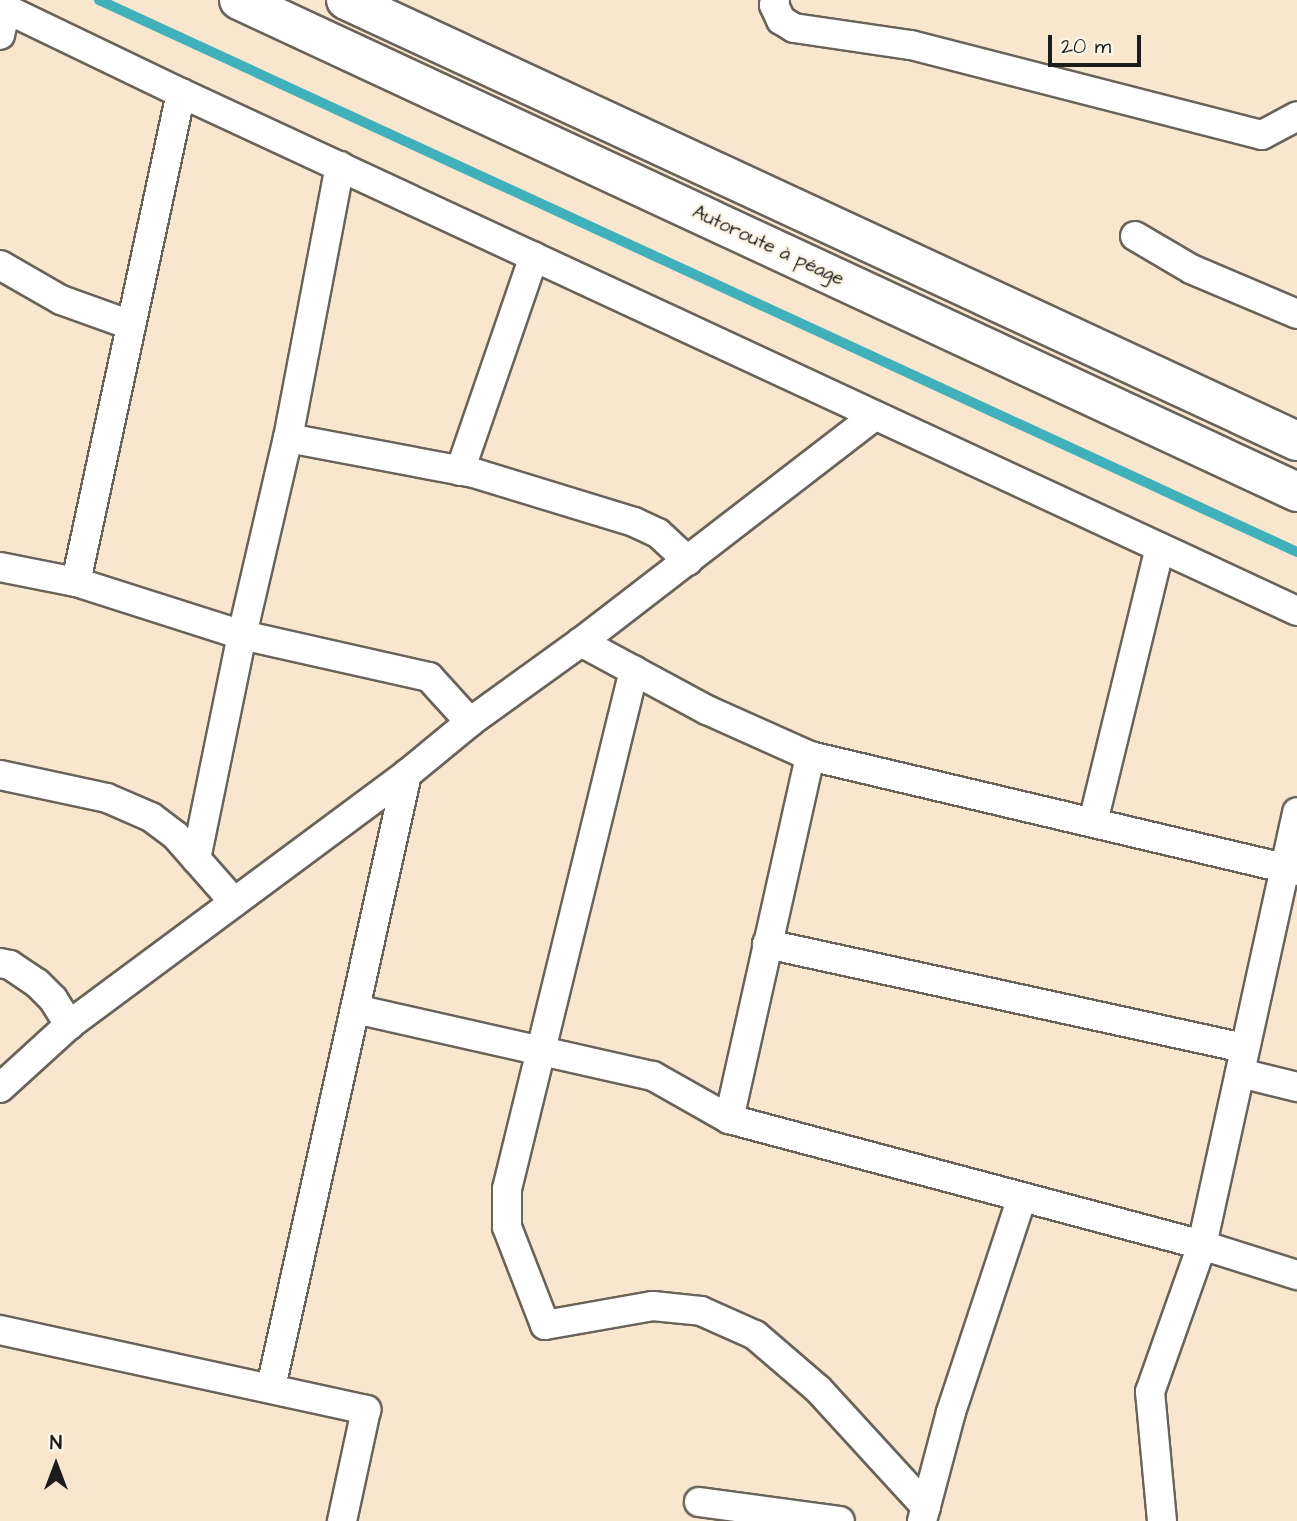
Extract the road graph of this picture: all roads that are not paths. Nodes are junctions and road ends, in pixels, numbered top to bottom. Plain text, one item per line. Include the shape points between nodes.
1 (239, 0) edge
2 (346, 0) edge
3 (775, 0) edge
4 (2, 16) edge
5 (181, 93) junction
6 (1297, 116) edge
7 (340, 166) junction
8 (1135, 236) dead end
9 (534, 256) junction
10 (0, 265) edge
11 (1297, 314) edge
12 (131, 325) junction
13 (874, 416) junction
14 (288, 438) junction
15 (1297, 441) edge
16 (460, 471) junction
17 (1297, 492) edge
18 (1160, 548) junction
19 (688, 561) junction
20 (0, 567) edge
21 (76, 582) junction
22 (1297, 611) edge
23 (242, 635) junction
24 (581, 642) junction
25 (634, 670) junction
26 (470, 722) junction
27 (810, 756) junction
28 (407, 774) junction
29 (0, 775) edge
30 (1297, 812) edge
31 (1093, 822) junction
32 (196, 859) junction
33 (1291, 869) edge
34 (233, 902) junction
35 (767, 944) junction
36 (0, 963) edge
37 (355, 1009) junction
38 (69, 1026) junction
39 (541, 1052) junction
40 (1242, 1061) junction
41 (1297, 1087) edge
42 (0, 1088) edge
43 (729, 1119) junction
44 (1023, 1197) junction
45 (1202, 1245) junction
46 (1297, 1275) edge
47 (0, 1330) edge
48 (271, 1387) junction
49 (699, 1502) dead end
50 (924, 1514) edge
51 (342, 1521) edge
52 (840, 1521) edge
53 (1162, 1521) edge

1 - 17 highway, Autoroute à péage
2 - 15 highway
3 - 6 street via 781,20 794,28 911,46 1262,135
4 - 5 street
5 - 7 street
5 - 12 street
7 - 9 street
7 - 14 street
8 - 11 street via 1191,269
9 - 13 street
9 - 16 street
10 - 12 street via 61,300
12 - 21 street
13 - 18 street
13 - 19 street
14 - 16 street
14 - 23 street
16 - 19 street via 634,522 658,533
18 - 22 street
18 - 31 street
19 - 24 street
20 - 21 street
21 - 23 street
23 - 26 street via 429,677
23 - 32 street
24 - 25 street
24 - 26 street
25 - 27 street via 707,710
25 - 39 street
26 - 28 street
27 - 31 street
27 - 35 street
28 - 34 street
28 - 37 street
29 - 32 street via 107,798 151,817
30 - 33 street
31 - 33 street
32 - 34 street
33 - 40 street
34 - 38 street
35 - 40 street
35 - 43 street
36 - 38 street via 37,984 53,999
37 - 39 street
37 - 48 street
38 - 42 street
39 - 43 street via 653,1076
39 - 50 street via 507,1189 507,1227 545,1325 653,1306 701,1311 755,1335 818,1389
40 - 41 street
40 - 45 street
43 - 44 street
44 - 45 street
44 - 50 street via 951,1412
45 - 46 street
45 - 53 street via 1150,1392
47 - 48 street
48 - 51 street via 366,1410
49 - 52 street

